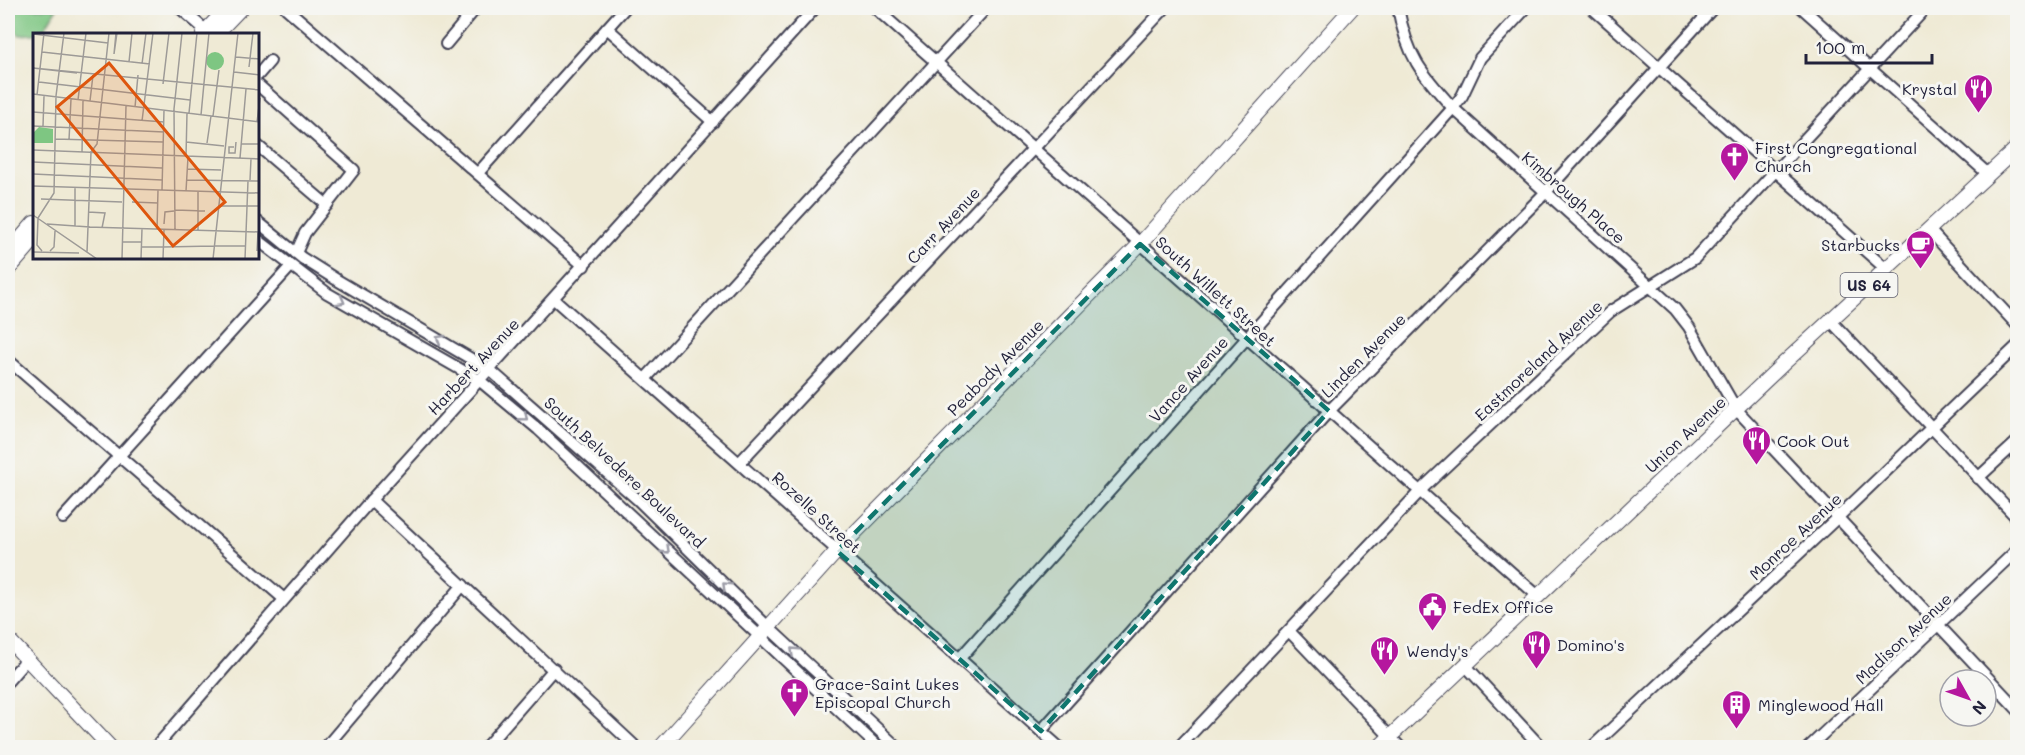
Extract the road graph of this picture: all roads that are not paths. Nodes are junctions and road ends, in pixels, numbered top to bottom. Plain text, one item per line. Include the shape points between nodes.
1 (180, 8) edge
2 (226, 8) edge
3 (241, 8) edge
4 (286, 8) edge
5 (476, 8) edge
6 (625, 8) edge
7 (815, 8) edge
8 (875, 8) edge
9 (986, 8) edge
10 (1165, 8) edge
11 (1352, 8) edge
12 (1398, 8) edge
13 (1526, 8) edge
14 (1592, 8) edge
15 (1713, 8) edge
16 (1802, 8) edge
17 (1926, 8) edge
18 (607, 28) junction
19 (208, 33) edge
20 (210, 33) edge
21 (210, 33) edge
22 (446, 44) dead end
23 (270, 61) dead end
24 (936, 63) junction
25 (1659, 67) junction
26 (1870, 67) junction
27 (260, 73) edge
28 (260, 87) edge
29 (1453, 108) junction
30 (713, 122) junction
31 (2018, 147) edge
32 (260, 148) edge
33 (1034, 150) junction
34 (1775, 170) junction
35 (478, 173) junction
36 (1988, 174) junction
37 (1545, 193) junction
38 (327, 205) junction
39 (33, 224) edge
40 (260, 224) edge
41 (1929, 230) junction
42 (33, 241) edge
43 (260, 241) edge
44 (1140, 244) junction
45 (8, 253) edge
46 (295, 260) junction
47 (584, 266) junction
48 (1886, 269) junction
49 (8, 270) edge
50 (1652, 286) junction
51 (554, 299) junction
52 (1830, 320) junction
53 (2018, 326) edge
54 (1246, 338) junction
55 (2018, 345) edge
56 (8, 360) edge
57 (490, 370) junction
58 (645, 379) junction
59 (479, 380) junction
60 (1736, 409) junction
61 (1329, 411) junction
62 (1930, 428) junction
63 (2018, 441) edge
64 (118, 456) junction
65 (741, 462) junction
66 (1978, 478) junction
67 (1419, 491) junction
68 (636, 499) junction
69 (371, 500) junction
70 (625, 512) junction
71 (63, 518) dead end
72 (1837, 518) junction
73 (2018, 519) edge
74 (2018, 549) edge
75 (837, 551) junction
76 (463, 585) junction
77 (1538, 596) junction
78 (284, 600) junction
79 (1938, 625) junction
80 (1289, 631) junction
81 (764, 632) junction
82 (8, 639) edge
83 (960, 658) junction
84 (27, 659) junction
85 (1466, 666) junction
86 (554, 669) junction
87 (8, 681) edge
88 (2018, 710) edge
89 (1041, 731) junction
90 (1390, 736) junction
91 (669, 745) edge
92 (111, 747) edge
93 (156, 747) edge
94 (325, 747) edge
95 (484, 747) edge
96 (638, 747) edge
97 (879, 747) edge
98 (898, 747) edge
99 (1060, 747) edge
100 (1178, 747) edge
101 (1378, 747) edge
102 (1401, 747) edge
103 (1542, 747) edge
104 (1591, 747) edge
105 (1808, 747) edge

1 - 19 street
2 - 20 main road
3 - 21 main road
4 - 35 street
5 - 22 street
6 - 18 street
7 - 30 street, Harbert Avenue
8 - 24 street, South Willett Street
9 - 24 street
10 - 33 street, Carr Avenue
11 - 44 main road, Peabody Avenue
12 - 29 street, Kimbrough Place via 1404,39 1422,74
13 - 29 street, Vance Avenue via 1480,57
14 - 25 street
15 - 25 street, Linden Avenue
16 - 26 street
17 - 26 street, Eastmoreland Avenue
18 - 30 street
18 - 35 street
23 - 27 street
24 - 33 street, South Willett Street
24 - 58 street
25 - 34 street
25 - 37 street, Linden Avenue
26 - 34 street, Eastmoreland Avenue
26 - 36 street
28 - 38 street via 354,170
29 - 37 street, Kimbrough Place
29 - 54 street, Vance Avenue
30 - 47 street, Harbert Avenue
31 - 36 main road, Union Avenue / US 64
32 - 38 street
33 - 44 street, South Willett Street
33 - 65 street, Carr Avenue
34 - 48 street
34 - 50 street, Eastmoreland Avenue via 1695,258
35 - 47 street
36 - 41 main road, Union Avenue / US 64
37 - 50 street, Kimbrough Place
37 - 61 street, Linden Avenue
38 - 46 street via 305,232
39 - 45 main road
40 - 46 street, South Belvedere Boulevard
41 - 48 main road, Union Avenue / US 64
41 - 53 street
42 - 49 main road
43 - 46 street, South Belvedere Boulevard
44 - 54 street, South Willett Street
44 - 75 main road, Peabody Avenue
57 -> 46 street, South Belvedere Boulevard
46 -> 59 street, South Belvedere Boulevard via 327,293
46 - 64 street
47 - 51 street, Harbert Avenue
48 - 52 main road, Union Avenue / US 64
50 - 60 street, Kimbrough Place via 1689,327
50 - 67 street, Eastmoreland Avenue via 1611,311
51 - 57 street, Harbert Avenue
51 - 58 street, Rozelle Street
52 - 60 main road, Union Avenue / US 64
52 - 62 street
54 - 61 street, South Willett Street
54 - 83 street, Vance Avenue
55 - 62 street, Monroe Avenue
56 - 64 street
57 - 59 street, Harbert Avenue
57 - 68 street, South Belvedere Boulevard
58 - 65 street, Rozelle Street
59 - 69 street, Harbert Avenue
59 -> 70 street, South Belvedere Boulevard via 538,429
60 - 72 street, Kimbrough Place
60 - 77 main road, Union Avenue / US 64
61 - 67 street, South Willett Street
61 - 89 street, Linden Avenue
62 - 66 street
62 - 72 street, Monroe Avenue
63 - 66 street
64 - 71 street
64 - 78 street
65 - 75 street, Rozelle Street
66 - 73 street
67 - 77 street, South Willett Street
67 - 80 street, Eastmoreland Avenue
68 - 70 street
81 -> 68 street, South Belvedere Boulevard
69 - 76 street
69 - 78 street, Harbert Avenue
70 -> 81 street, South Belvedere Boulevard
72 - 79 street, Kimbrough Place
72 - 104 street, Monroe Avenue
74 - 79 street, Madison Avenue
75 - 81 main road, Peabody Avenue
75 - 83 street, Rozelle Street
76 - 86 street
76 - 94 street
77 - 85 main road, Union Avenue / US 64
78 - 93 street, Harbert Avenue
79 - 88 street, Kimbrough Place
79 - 105 street, Madison Avenue
80 - 90 street
80 - 100 street, Eastmoreland Avenue
81 - 91 main road, Peabody Avenue
81 - 97 street, South Belvedere Boulevard
98 -> 81 street, South Belvedere Boulevard
82 - 84 main road
83 - 89 street, Rozelle Street
84 - 87 street
84 - 92 main road
85 - 90 main road, Union Avenue / US 64
85 - 103 street
86 - 95 street
86 - 96 street
89 - 99 street, Rozelle Street
90 - 101 main road, Union Avenue / US 64
90 - 102 street

